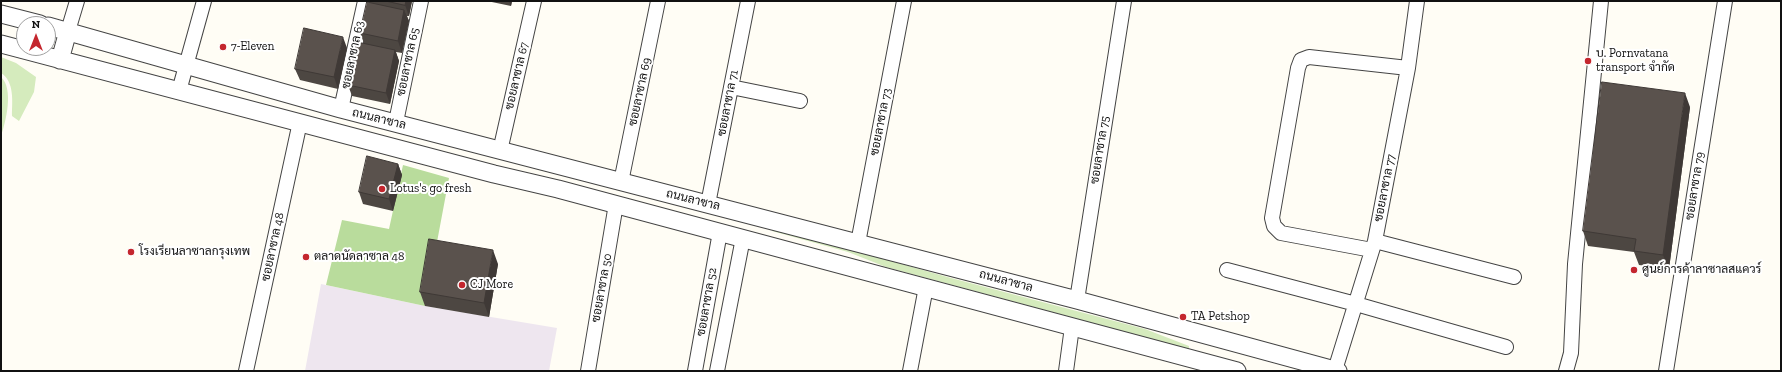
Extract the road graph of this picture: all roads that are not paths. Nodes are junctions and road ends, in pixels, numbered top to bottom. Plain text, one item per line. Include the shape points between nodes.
1 (77, 1) edge
2 (204, 1) edge
3 (365, 1) edge
4 (421, 1) edge
5 (534, 1) edge
6 (658, 1) edge
7 (748, 1) edge
8 (904, 1) edge
9 (1124, 1) edge
10 (1417, 1) edge
11 (1601, 1) edge
12 (1725, 1) edge
13 (1, 14) edge
14 (16, 18) edge
15 (56, 28) edge
16 (68, 31) junction
17 (1, 44) edge
18 (60, 60) junction
19 (186, 64) junction
20 (1408, 68) junction
21 (731, 87) junction
22 (179, 91) junction
23 (800, 101) dead end
24 (341, 109) junction
25 (300, 122) junction
26 (396, 122) junction
27 (507, 152) junction
28 (621, 182) junction
29 (646, 188) junction
30 (616, 204) junction
31 (708, 204) junction
32 (756, 215) junction
33 (776, 221) junction
34 (731, 235) junction
35 (858, 243) junction
36 (1373, 246) junction
37 (1227, 270) dead end
38 (868, 272) junction
39 (1514, 277) dead end
40 (926, 287) junction
41 (1077, 300) junction
42 (1356, 304) junction
43 (1072, 326) junction
44 (1175, 326) junction
45 (1506, 347) dead end
46 (246, 371) edge
47 (588, 371) edge
48 (695, 371) edge
49 (717, 371) edge
50 (910, 371) edge
51 (1066, 371) edge
52 (1237, 371) edge
53 (1302, 371) edge
54 (1337, 371) edge
55 (1566, 371) edge
56 (1666, 371) edge

1 - 16 street
2 - 19 street
3 - 24 street, ซอยลาซาล 63
4 - 26 street, ซอยลาซาล 65
5 - 27 street, ซอยลาซาล 67
6 - 28 street, ซอยลาซาล 69
7 - 21 street, ซอยลาซาล 71
8 - 35 street, ซอยลาซาล 73
9 - 41 street, ซอยลาซาล 75
10 - 20 street, ซอยลาซาล 77
11 - 55 street via 1575,264 1570,353
12 - 56 street, ซอยลาซาล 79
13 - 14 street
15 - 16 street, ถนนลาซาล
16 - 18 street
16 - 19 street, ถนนลาซาล
17 - 18 street, ถนนลาซาล
18 - 22 street, ถนนลาซาล
19 - 22 street
19 - 24 street, ถนนลาซาล
20 - 36 street, ซอยลาซาล 77
20 - 36 street via 1309,57 1301,60 1298,68 1272,218 1274,226 1281,232
21 - 23 street
21 - 31 street, ซอยลาซาล 71
22 - 25 street, ถนนลาซาล
24 - 26 street, ถนนลาซาล
25 - 30 street, ถนนลาซาล
25 - 46 street, ซอยลาซาล 48
26 - 27 street, ถนนลาซาล
27 - 28 street, ถนนลาซาล
27 - 30 street via 525,164 604,184
28 - 29 street, ถนนลาซาล
29 - 31 street, ถนนลาซาล
29 - 34 street via 638,192 637,197 653,204 718,220 725,225
30 - 34 street, ถนนลาซาล
30 - 47 street, ซอยลาซาล 50
31 - 32 street, ถนนลาซาล
32 - 33 street, ถนนลาซาล
32 - 34 street
33 - 35 street, ถนนลาซาล
33 - 38 street via 764,227 764,232 769,236 814,247 854,262
34 - 38 street, ถนนลาซาล
34 - 48 street, ซอยลาซาล 52
34 - 49 street
35 - 41 street, ถนนลาซาล
36 - 39 street
36 - 42 street, ซอยลาซาล 77
37 - 42 street
38 - 40 street, ถนนลาซาล
40 - 43 street, ถนนลาซาล
40 - 50 street
41 - 44 street, ถนนลาซาล
42 - 45 street
42 - 54 street, ซอยลาซาล 77
43 - 51 street
43 - 52 street, ถนนลาซาล
44 - 53 street via 1191,340
44 - 54 street, ถนนลาซาล

